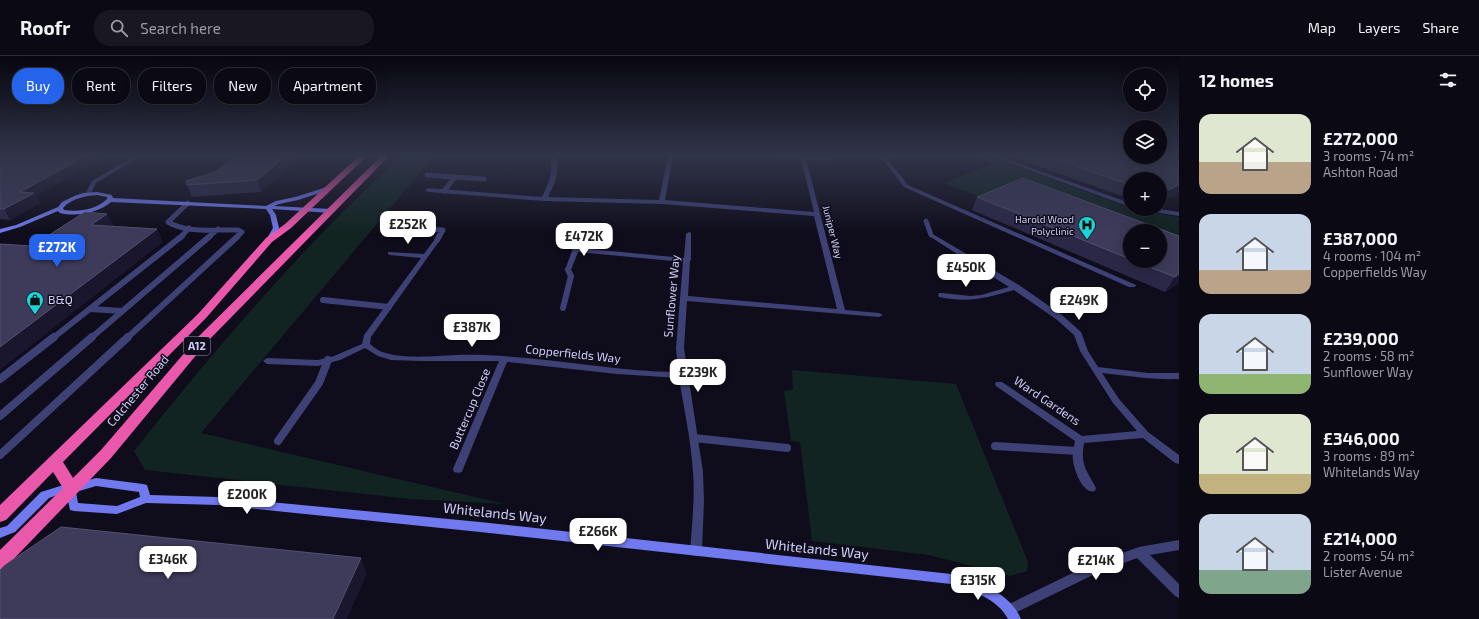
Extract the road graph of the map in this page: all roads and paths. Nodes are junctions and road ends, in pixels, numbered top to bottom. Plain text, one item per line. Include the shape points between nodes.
1 (94, 182) edge
2 (334, 182) edge
3 (359, 182) edge
4 (451, 182) edge
5 (552, 182) edge
6 (666, 182) edge
7 (810, 182) edge
8 (903, 182) edge
9 (1067, 182) edge
10 (327, 189) junction
11 (428, 190) dead end
12 (444, 191) junction
13 (88, 194) junction
14 (544, 199) junction
15 (110, 200) junction
16 (662, 202) junction
17 (1123, 202) edge
18 (188, 203) junction
19 (267, 207) junction
20 (60, 208) junction
21 (305, 209) junction
22 (331, 211) junction
23 (1167, 212) edge
24 (817, 214) junction
25 (1179, 214) edge
26 (926, 221) dead end
27 (189, 228) junction
28 (218, 229) junction
29 (419, 229) dead end
30 (0, 231) edge
31 (689, 234) dead end
32 (931, 235) joint
33 (580, 237) dead end
34 (269, 240) junction
35 (437, 240) joint
36 (577, 250) junction
37 (390, 253) dead end
38 (424, 256) junction
39 (688, 260) junction
40 (568, 270) joint
41 (1132, 285) dead end
42 (1016, 287) junction
43 (942, 295) dead end
44 (684, 298) junction
45 (323, 300) dead end
46 (389, 307) junction
47 (562, 308) dead end
48 (90, 309) junction
49 (122, 311) junction
50 (842, 312) junction
51 (879, 315) dead end
52 (366, 346) junction
53 (504, 358) junction
54 (328, 360) junction
55 (267, 361) dead end
56 (1096, 369) junction
57 (684, 375) junction
58 (1179, 376) edge
59 (0, 379) edge
60 (999, 384) dead end
61 (0, 416) edge
62 (1144, 434) junction
63 (694, 438) junction
64 (1080, 440) junction
65 (278, 441) dead end
66 (994, 446) dead end
67 (787, 448) dead end
68 (1077, 451) junction
69 (0, 455) edge
70 (1179, 460) edge
71 (54, 461) junction
72 (458, 469) dead end
73 (70, 488) junction
74 (1091, 488) dead end
75 (146, 499) junction
76 (0, 515) edge
77 (0, 533) edge
78 (1179, 545) edge
79 (696, 551) junction
80 (1139, 552) junction
81 (0, 562) edge
82 (1179, 592) edge
83 (1013, 614) edge

1 - 13 street
2 - 10 highway, Colchester Road / A12
3 - 22 highway, Colchester Road / A12
4 - 12 lane
5 - 14 street
6 - 16 street
7 - 24 street, Juniper Way
8 - 41 street via 906,186
9 - 17 street
10 - 19 street
10 - 21 highway, Colchester Road / A12
11 - 12 street
12 - 14 street
13 - 15 street via 105,194 110,196
13 - 20 street via 71,199
14 - 16 street
15 - 18 street
15 - 20 street via 97,208 79,213 62,212
16 - 24 street
18 - 19 street
18 - 27 lane via 168,222
19 - 21 street
19 - 34 street via 273,215 276,228
20 - 30 street
21 - 22 street
21 - 34 highway, Colchester Road / A12
22 - 73 highway, Colchester Road / A12 via 203,339 106,454
23 - 25 street
24 - 50 street, Juniper Way
26 - 32 lane
27 - 28 lane
27 - 48 lane
28 - 49 lane
28 - 69 lane via 242,232
29 - 35 lane via 443,230
31 - 39 street, Sunflower Way
32 - 42 street
33 - 36 street
34 - 71 highway, Colchester Road / A12 via 202,316
35 - 38 street
36 - 39 street
36 - 40 street
37 - 38 street
38 - 46 street
39 - 44 street, Sunflower Way
40 - 47 lane via 571,276
42 - 43 street via 970,298
42 - 56 street via 1058,316 1078,334 1084,351
44 - 50 street
44 - 57 street, Sunflower Way via 680,348
45 - 46 lane
46 - 52 street via 367,337
48 - 49 lane
48 - 59 lane
49 - 61 lane
50 - 51 street
52 - 53 street, Copperfields Way via 378,354 389,356
52 - 54 street
53 - 57 street, Copperfields Way via 626,372
53 - 72 street, Buttercup Close
54 - 55 street via 318,363
54 - 65 lane via 319,383
56 - 58 street via 1166,377
56 - 62 street via 1116,400
57 - 63 street, Sunflower Way
60 - 64 street, Ward Gardens
62 - 64 street, Ward Gardens
62 - 70 street
63 - 67 lane
63 - 79 street, Sunflower Way via 698,473
64 - 68 street, Ward Gardens
66 - 68 lane
68 - 74 street, Ward Gardens via 1082,476
71 - 73 highway
71 - 76 highway, Colchester Road / A12
73 - 75 street via 96,482 128,485 143,488
73 - 75 street, Whitelands Way via 74,507 117,510
73 - 77 street, A12 via 45,495 11,528
73 - 81 highway, Colchester Road / A12
75 - 79 street, Whitelands Way via 218,501 286,507
78 - 80 street
79 - 83 street, Whitelands Way via 951,579 984,590
80 - 82 street
80 - 83 street via 1092,569

